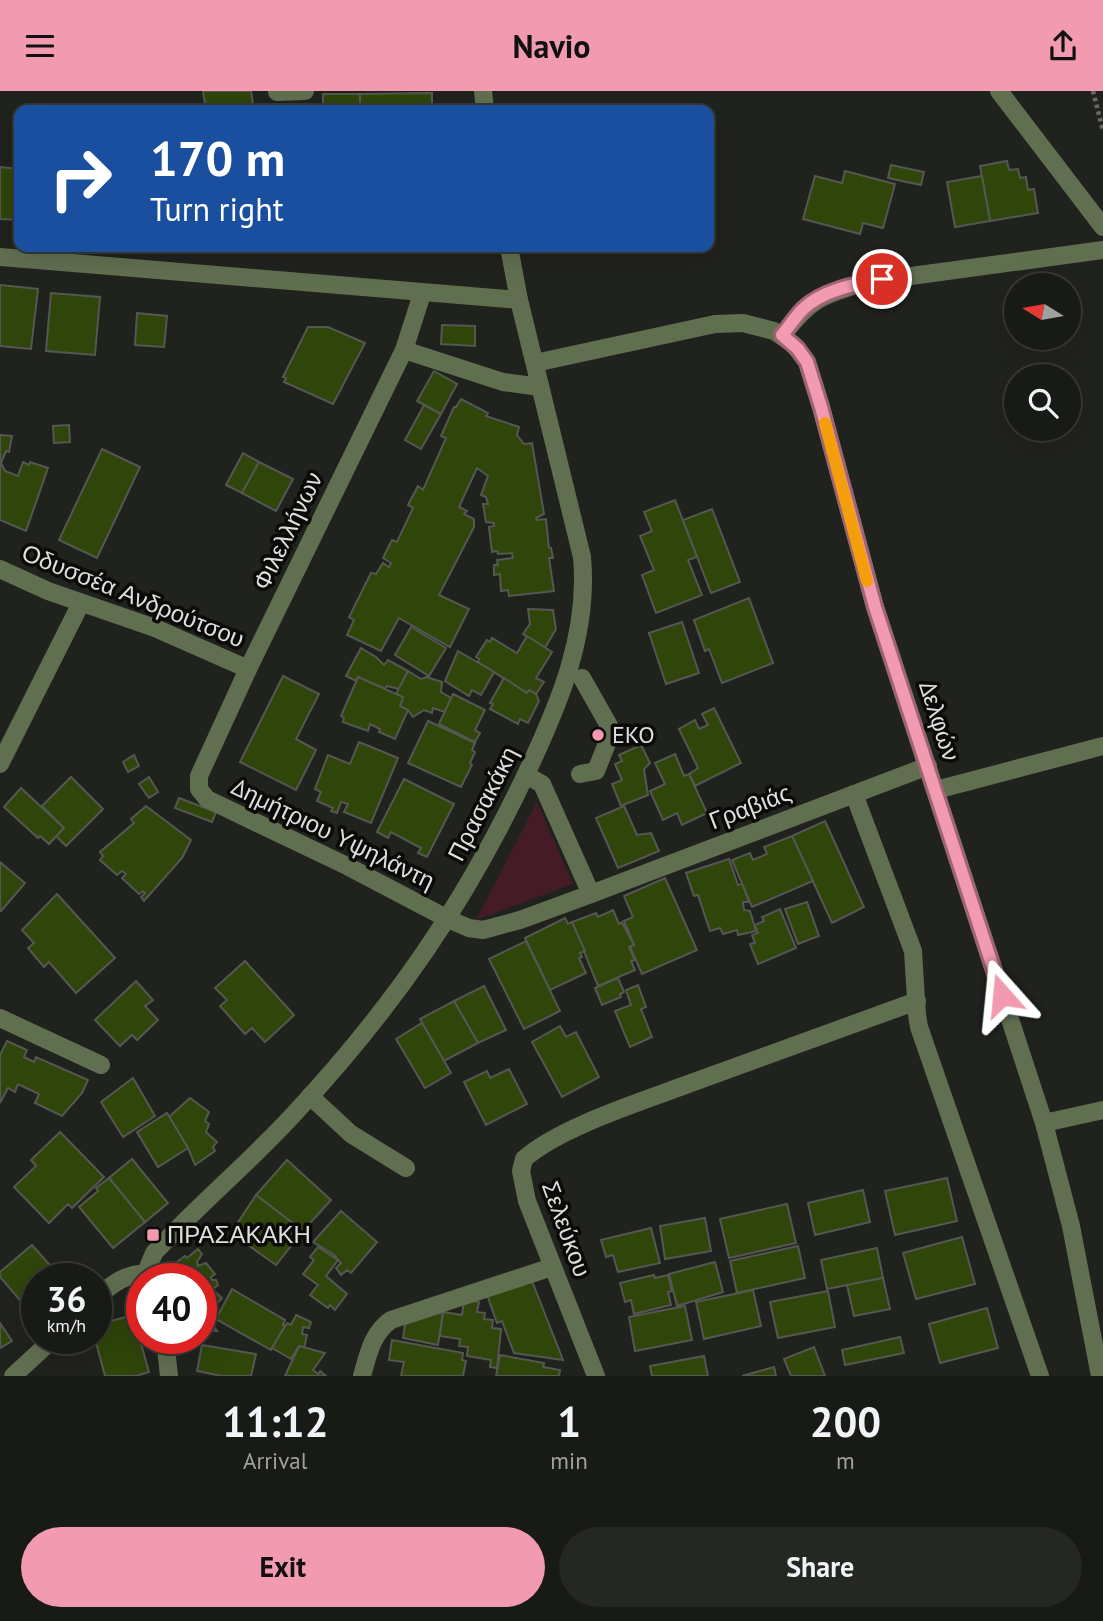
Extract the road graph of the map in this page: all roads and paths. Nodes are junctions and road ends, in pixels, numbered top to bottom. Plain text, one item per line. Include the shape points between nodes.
1 (305, 91) edge
2 (999, 91) edge
3 (1093, 91) edge
4 (277, 92) edge
5 (1103, 131) edge
6 (1103, 227) edge
7 (1103, 250) edge
8 (510, 252) edge
9 (0, 257) edge
10 (422, 294) junction
11 (519, 300) junction
12 (782, 335) junction
13 (404, 350) junction
14 (535, 363) junction
15 (540, 387) junction
16 (0, 569) edge
17 (81, 603) junction
18 (248, 669) junction
19 (582, 678) dead end
20 (1103, 746) edge
21 (0, 764) edge
22 (928, 766) junction
23 (580, 774) dead end
24 (526, 775) junction
25 (199, 789) joint
26 (936, 790) junction
27 (854, 794) junction
28 (591, 894) junction
29 (448, 919) junction
30 (917, 1001) junction
31 (0, 1018) edge
32 (101, 1065) dead end
33 (310, 1096) junction
34 (1103, 1110) edge
35 (1044, 1123) junction
36 (406, 1168) dead end
37 (149, 1263) edge
38 (552, 1268) junction
39 (1102, 1293) edge
40 (1084, 1294) junction
41 (37, 1354) edge
42 (166, 1354) edge
43 (13, 1376) edge
44 (169, 1376) edge
45 (362, 1376) edge
46 (596, 1376) edge
47 (1040, 1376) edge
48 (1100, 1376) edge

1 - 4 street
2 - 6 street
3 - 5 path
7 - 12 street via 867,282 811,303
8 - 11 street, Πρασακάκη
9 - 10 street
10 - 11 street
10 - 13 street, Φιλελλήνων
11 - 14 street, Πρασακάκη
12 - 14 street, Δελφών via 749,324 723,323
12 - 22 street, Δελφών via 807,362 875,607
13 - 15 street via 503,382
13 - 18 street, Φιλελλήνων
14 - 15 street, Πρασακάκη
15 - 24 street, Πρασακάκη via 579,543 583,589 567,680
16 - 17 street, Οδυσσέα Ανδρούτσου
17 - 18 street, Οδυσσέα Ανδρούτσου via 143,623
17 - 21 street
18 - 25 street, Φιλελλήνων via 199,776
19 - 23 street via 612,731 596,771
20 - 26 street
22 - 26 street, Δελφών
22 - 27 street, Γραβιάς
24 - 28 street via 542,784
24 - 29 street, Πρασακάκη
25 - 29 street, Δημήτριου Υψηλάντη via 207,799
26 - 35 street, Δελφών
27 - 28 street, Γραβιάς
27 - 30 street via 913,951
28 - 29 street, Γραβιάς via 483,930
29 - 33 street, Πρασακάκη via 390,1001
30 - 38 street, Σελεύκου via 645,1100 529,1154 521,1166 527,1201
30 - 47 street via 919,1027
31 - 32 street
33 - 36 street via 351,1134
33 - 37 street, Πρασακάκη
34 - 35 street
35 - 40 street, Δελφών
38 - 45 street via 391,1320 375,1335
38 - 46 street, Σελεύκου
39 - 40 street
40 - 48 street, Δελφών
41 - 43 street
42 - 44 street

